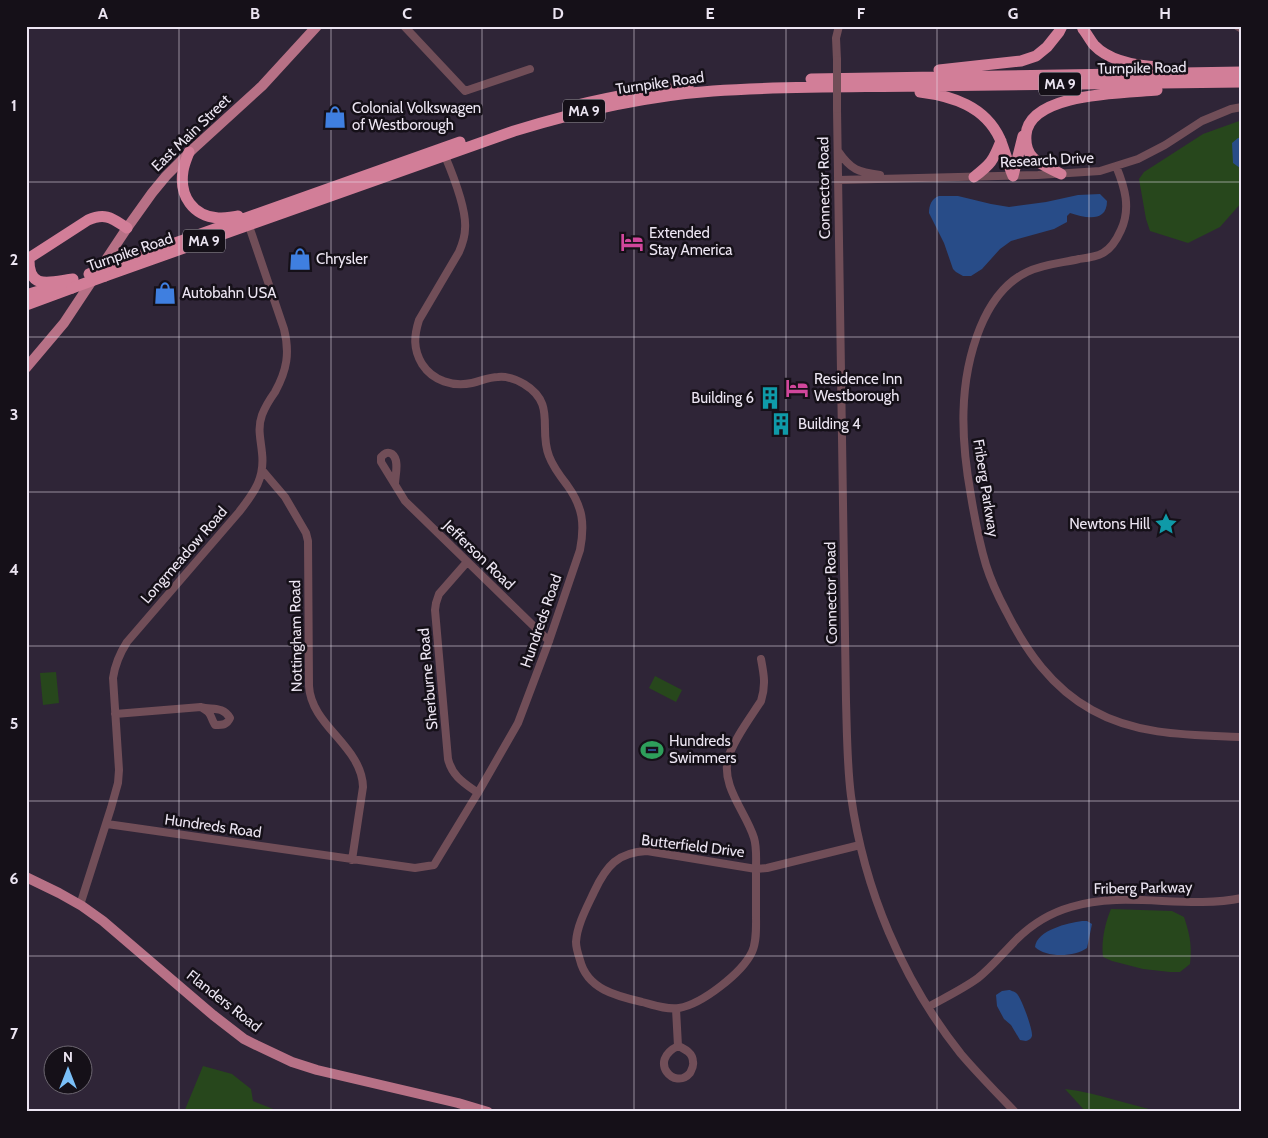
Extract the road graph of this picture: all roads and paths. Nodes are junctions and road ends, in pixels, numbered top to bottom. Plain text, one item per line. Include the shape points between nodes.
1 (317, 26) edge
2 (404, 26) edge
3 (839, 26) edge
4 (1082, 26) edge
5 (1237, 26) edge
6 (1060, 28) edge
7 (1242, 29) edge
8 (1089, 32) edge
9 (1242, 68) edge
10 (530, 69) dead end
11 (1242, 72) edge
12 (895, 77) junction
13 (1242, 82) edge
14 (878, 86) junction
15 (1242, 107) edge
16 (1026, 129) junction
17 (1001, 141) junction
18 (838, 150) junction
19 (189, 152) junction
20 (445, 156) junction
21 (1116, 166) junction
22 (1061, 174) junction
23 (1013, 176) junction
24 (974, 177) junction
25 (899, 178) junction
26 (838, 180) junction
27 (257, 214) junction
28 (249, 226) junction
29 (127, 228) junction
30 (28, 259) edge
31 (76, 281) junction
32 (26, 296) edge
33 (26, 304) edge
34 (26, 368) edge
35 (262, 470) junction
36 (395, 484) dead end
37 (467, 562) junction
38 (549, 641) junction
39 (761, 659) dead end
40 (201, 708) dead end
41 (115, 714) junction
42 (1242, 737) edge
43 (478, 793) junction
44 (107, 824) junction
45 (860, 845) junction
46 (352, 860) junction
47 (756, 869) junction
48 (26, 877) edge
49 (1242, 898) edge
50 (80, 905) junction
51 (928, 1006) junction
52 (676, 1009) junction
53 (678, 1046) junction
54 (488, 1112) edge
55 (1015, 1112) edge

1 - 19 main road, East Main Street via 262,86
2 - 10 street via 465,91
3 - 18 street, Connector Road, bridge via 836,38
4 - 8 highway
5 - 7 street
6 - 12 highway via 1047,47 1021,61 909,72
8 - 9 highway via 1095,45 1113,57 1143,66
11 - 12 highway, Turnpike Road / MA 9
12 - 27 highway, Turnpike Road / MA 9 via 761,80 610,97 554,111
13 - 14 highway, Turnpike Road / MA 9
13 - 16 highway via 1072,99 1046,108
14 - 17 highway via 964,102 983,116
14 - 20 highway, Turnpike Road / MA 9 via 747,88 650,98 545,122
15 - 21 street, Research Drive via 1202,121 1165,145
16 - 22 highway via 1025,144 1029,154
16 - 23 highway
17 - 23 highway
17 - 24 highway via 994,158
18 - 25 street via 851,166 861,172
18 - 26 street, Connector Road
19 - 27 highway via 182,180 185,196 192,206 212,217
19 - 29 main road, East Main Street via 152,193
20 - 28 highway, Turnpike Road / MA 9
20 - 38 street, Hundreds Road via 464,214 464,240 418,320 415,346 426,369 436,378 461,384 499,376 512,379 534,392 542,403 546,415 548,454 576,499 583,524 580,550
21 - 22 street, Research Drive via 1100,171
21 - 42 street, Friberg Parkway via 1127,205 1126,217 1112,246 1103,253 1040,267 1016,278 994,300 980,327 966,374 963,420 977,530 994,586 1016,630 1038,664 1077,701 1107,718 1138,728 1175,734
22 - 23 street, Research Drive
23 - 24 street, Research Drive
24 - 25 street, Research Drive
25 - 26 street, Research Drive
26 - 45 street, Connector Road via 846,710 851,793
27 - 31 highway, Turnpike Road / MA 9, bridge
28 - 31 highway, Turnpike Road / MA 9, bridge via 105,276
28 - 35 street, Longmeadow Road via 288,342 286,368 259,427
29 - 30 highway via 109,217 96,216
29 - 34 main road, East Main Street via 64,323
30 - 31 highway via 30,273 39,282
31 - 32 highway, Turnpike Road / MA 9
31 - 33 highway, Turnpike Road / MA 9
35 - 41 street, Longmeadow Road via 255,491 239,512 120,653 113,678
35 - 46 street, Nottingham Road via 285,497 308,541 311,698 356,762 362,780
36 - 37 street, Jefferson Road via 405,501
37 - 38 street, Jefferson Road
37 - 43 street, Sherburne Road via 439,594 435,610 450,766
38 - 43 street, Hundreds Road via 518,723
39 - 47 street via 764,693 731,752 727,766 730,787 754,839
40 - 41 street
41 - 44 street, Longmeadow Road via 119,770
43 - 46 street, Hundreds Road via 434,865 415,868
44 - 46 street, Hundreds Road
44 - 50 street, Longmeadow Road
45 - 47 street, Butterfield Drive
45 - 51 street, Connector Road via 884,920
47 - 52 street, Butterfield Drive via 755,938 748,960 700,1001
47 - 52 street, Butterfield Drive via 647,851 626,854 614,861 602,876 578,930 576,941 581,966 598,987 610,993
48 - 50 main road, Flanders Road
49 - 51 street, Friberg Parkway via 1218,902 1104,900 1070,907 1033,926 977,978
50 - 54 main road, Flanders Road via 114,929 244,1039 317,1070
51 - 55 street, Connector Road via 961,1053
52 - 53 street
53 - 53 street via 668,1053 664,1064 669,1075 680,1078 691,1072 694,1060 688,1051

